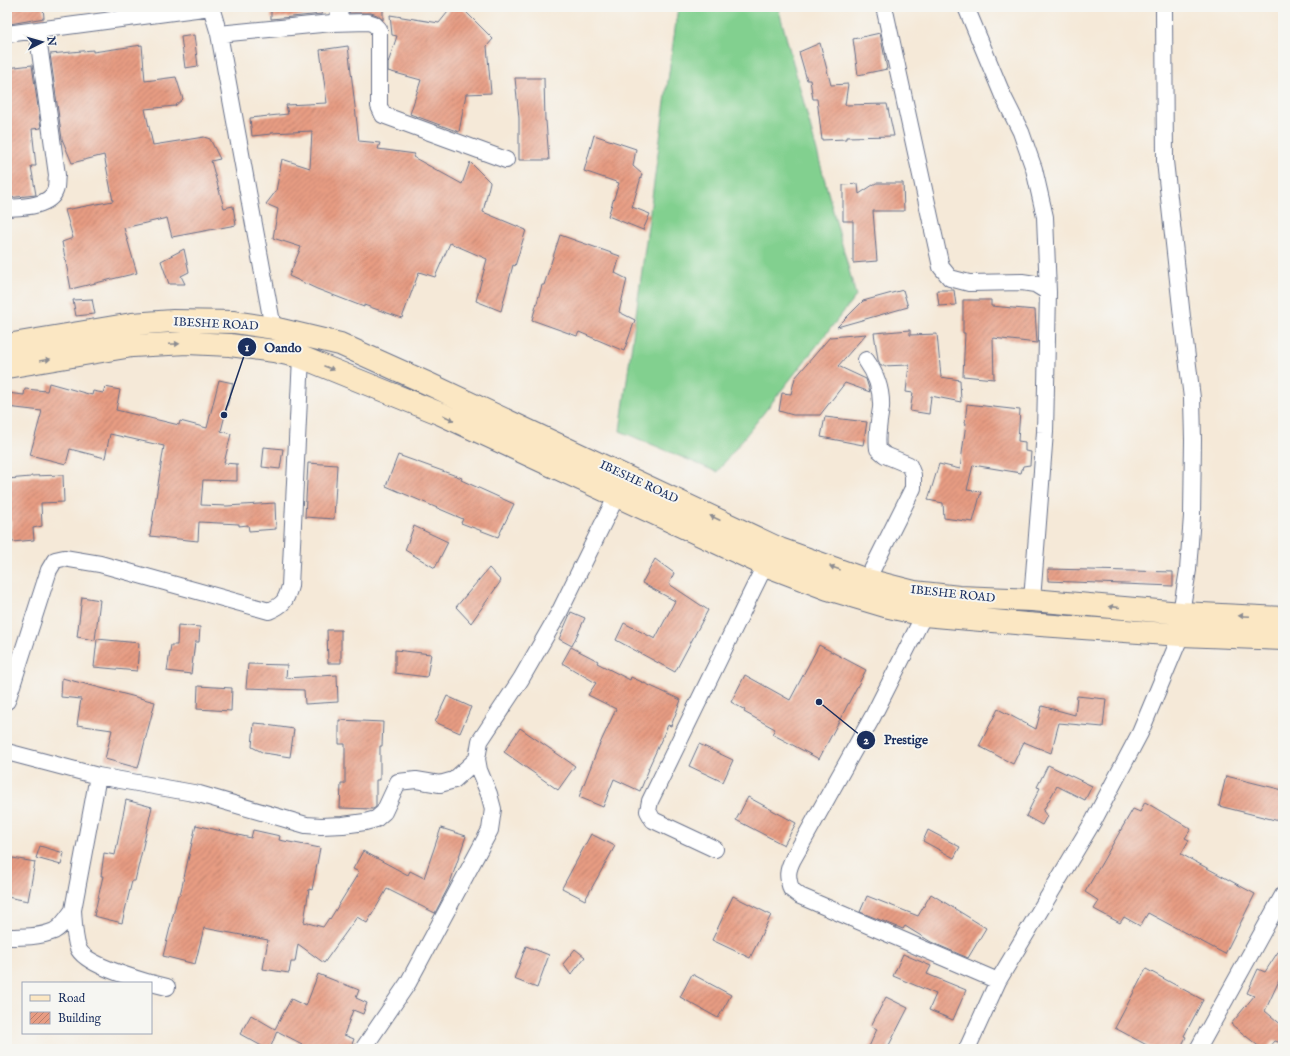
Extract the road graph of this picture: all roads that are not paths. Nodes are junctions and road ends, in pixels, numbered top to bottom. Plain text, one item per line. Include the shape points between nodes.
1 (211, 7) edge
2 (341, 7) edge
3 (883, 7) edge
4 (966, 7) edge
5 (1164, 7) edge
6 (332, 23) junction
7 (37, 30) junction
8 (7, 34) edge
9 (219, 34) junction
10 (506, 160) dead end
11 (7, 208) edge
12 (1048, 292) junction
13 (273, 328) junction
14 (7, 345) edge
15 (301, 357) junction
16 (866, 360) dead end
17 (7, 367) edge
18 (616, 497) junction
19 (765, 565) junction
20 (867, 580) junction
21 (1032, 600) junction
22 (1181, 613) junction
23 (924, 615) junction
24 (1283, 618) edge
25 (1180, 635) junction
26 (1283, 639) edge
27 (7, 701) edge
28 (7, 752) edge
29 (477, 760) junction
30 (98, 776) junction
31 (715, 849) dead end
32 (1283, 895) edge
33 (73, 910) junction
34 (7, 937) edge
35 (998, 981) junction
36 (147, 982) edge
37 (152, 983) edge
38 (167, 987) dead end
39 (363, 1049) edge
40 (967, 1049) edge
41 (1198, 1049) edge

1 - 7 street
1 - 9 street
2 - 6 street via 337,19
3 - 12 street via 941,267 950,278 969,283 1022,282 1035,284
4 - 12 street via 1021,132 1034,169 1045,217
5 - 22 street via 1165,160 1192,398 1194,440 1188,570
6 - 9 street
6 - 10 street via 368,22 378,29 379,106 383,115
7 - 8 street
7 - 11 street via 57,175 55,191 48,200 29,207
9 - 13 street
12 - 21 street via 1045,432
13 - 14 main road, IBESHE ROAD via 234,322 132,324
20 -> 13 main road, IBESHE ROAD via 780,548 340,344
17 -> 15 main road, IBESHE ROAD via 132,346 188,343 230,344
15 -> 18 main road, IBESHE ROAD via 441,414
15 - 27 street via 290,586 280,606 268,611 100,564 64,558 55,560 49,570
16 - 20 street via 875,372 880,390 878,449 885,455 909,465 913,475 912,488
18 - 19 main road, IBESHE ROAD
18 - 29 street via 559,613 521,679 480,742
19 - 23 main road, IBESHE ROAD via 885,606
19 - 31 street via 650,801 648,811 653,820
20 - 21 main road, IBESHE ROAD via 914,592
22 -> 21 main road, IBESHE ROAD
24 -> 22 main road, IBESHE ROAD
22 - 25 street
23 - 25 main road, IBESHE ROAD
23 - 35 street via 873,716 793,859 788,870 788,880 791,889 800,896
25 - 26 main road, IBESHE ROAD
25 - 35 street via 1140,733 1094,820
28 - 30 street
29 - 30 street via 454,780 440,784 416,780 398,782 384,812 376,819 321,826 306,825 199,794
29 - 39 street via 493,809 490,830 408,983
30 - 33 street
32 - 41 street
33 - 34 street via 63,924 54,930 30,936
33 - 36 street via 74,931 82,954 104,967
35 - 40 street
37 - 38 street

